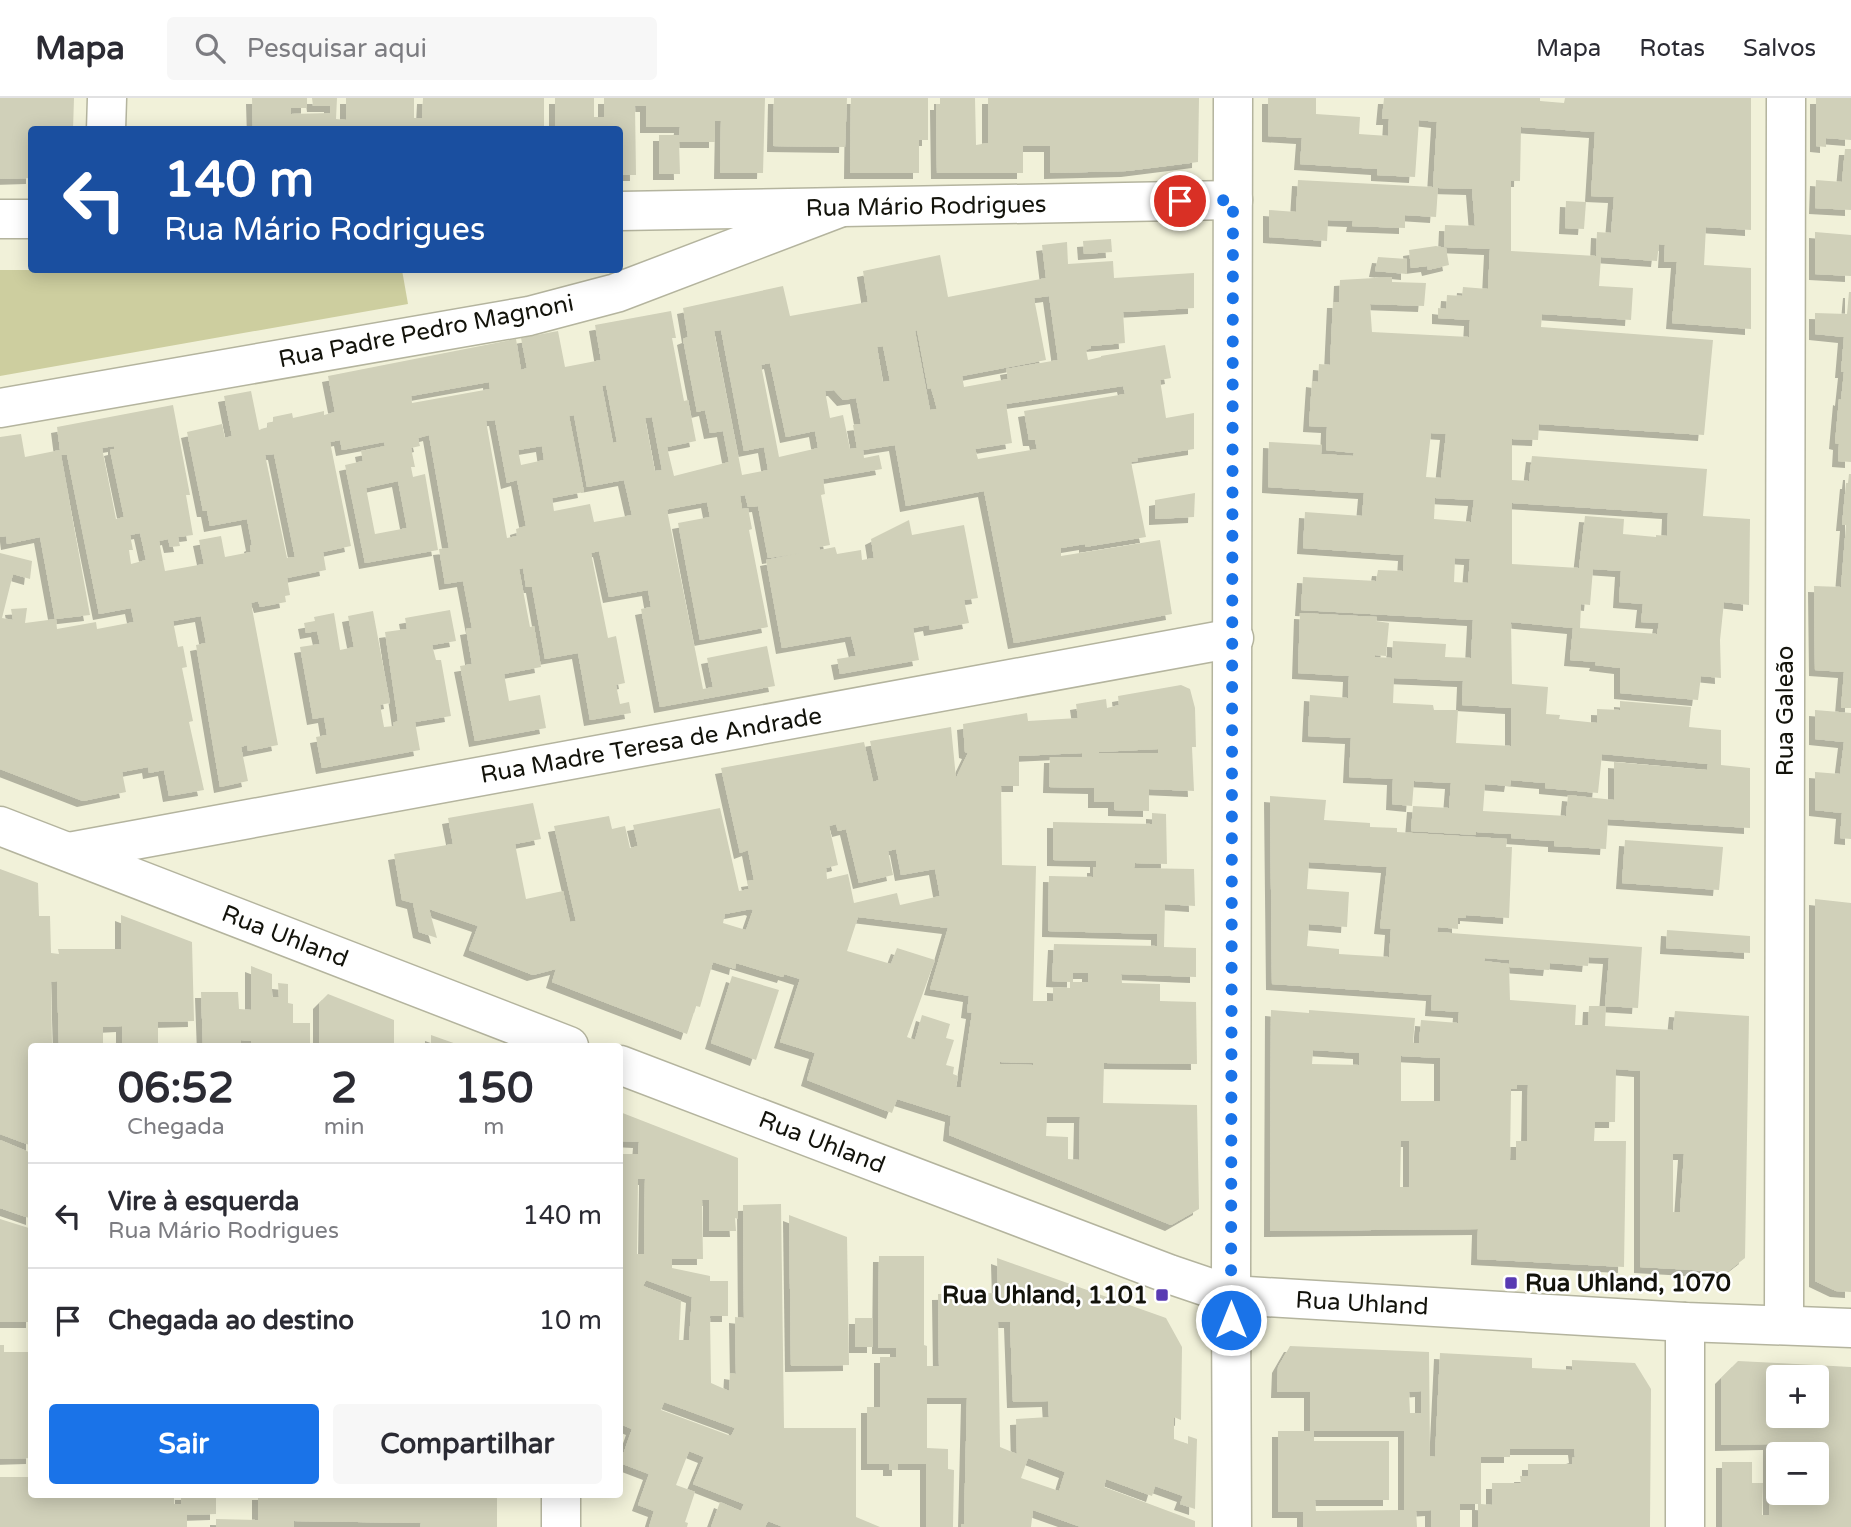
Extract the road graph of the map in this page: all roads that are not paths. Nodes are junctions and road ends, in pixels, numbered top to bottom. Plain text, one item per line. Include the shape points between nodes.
1 (107, 98) edge
2 (1233, 98) edge
3 (1786, 98) edge
4 (106, 126) edge
5 (1233, 200) junction
6 (839, 208) junction
7 (623, 211) edge
8 (0, 219) edge
9 (28, 219) edge
10 (0, 408) edge
11 (1234, 638) junction
12 (0, 826) edge
13 (69, 852) junction
14 (558, 1043) edge
15 (623, 1067) edge
16 (1231, 1294) junction
17 (1685, 1322) junction
18 (1784, 1325) junction
19 (1851, 1328) edge
20 (561, 1498) edge
21 (561, 1527) edge
22 (1232, 1527) edge
23 (1685, 1527) edge

1 - 4 street
2 - 5 street
3 - 18 street, Rua Galeão
5 - 6 street, Rua Mário Rodrigues
5 - 11 street
6 - 7 street, Rua Mário Rodrigues
6 - 10 street, Rua Padre Pedro Magnoni via 616,293 529,316
8 - 9 street
11 - 13 street, Rua Madre Teresa de Andrade
11 - 16 street
12 - 13 street, Rua Uhland
13 - 14 street, Rua Uhland
15 - 16 street, Rua Uhland
16 - 17 street, Rua Uhland
16 - 22 street
17 - 18 street, Rua Uhland
17 - 23 street
18 - 19 street, Rua Uhland
20 - 21 street

